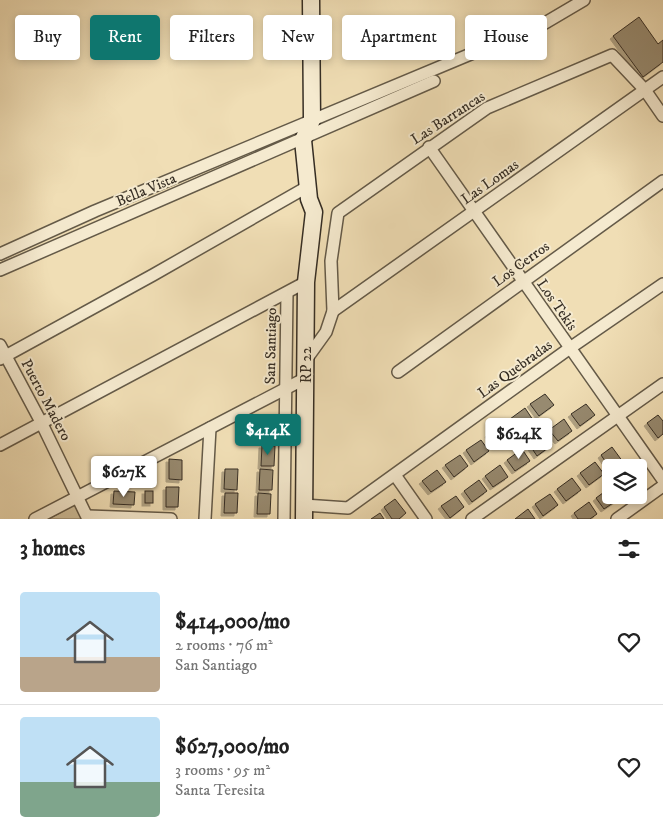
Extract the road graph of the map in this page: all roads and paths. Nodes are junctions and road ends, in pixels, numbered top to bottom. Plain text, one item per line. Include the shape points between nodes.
1 (311, 0) edge
2 (584, 0) edge
3 (663, 77) edge
4 (434, 81) dead end
5 (645, 90) junction
6 (663, 116) edge
7 (312, 120) junction
8 (304, 140) junction
9 (429, 148) junction
10 (663, 181) edge
11 (308, 187) junction
12 (474, 212) junction
13 (0, 254) edge
14 (0, 270) edge
15 (306, 282) junction
16 (522, 282) junction
17 (663, 284) edge
18 (287, 292) junction
19 (333, 311) junction
20 (0, 345) edge
21 (570, 348) junction
22 (308, 357) dead end
23 (3, 358) edge
24 (398, 372) dead end
25 (306, 378) junction
26 (663, 384) edge
27 (285, 389) junction
28 (618, 416) junction
29 (42, 422) junction
30 (210, 428) junction
31 (0, 445) edge
32 (395, 475) junction
33 (663, 480) edge
34 (663, 486) edge
35 (78, 496) junction
36 (326, 506) junction
37 (304, 512) edge
38 (88, 518) edge
39 (35, 519) edge
40 (171, 519) edge
41 (205, 519) edge
42 (284, 519) edge
43 (326, 519) edge
44 (426, 519) edge
45 (472, 519) edge
46 (617, 519) edge

1 - 7 street
2 - 7 street via 545,23
3 - 5 street, Las Lomas
4 - 8 street, Bella Vista
5 - 6 street
5 - 9 street, Las Barrancas via 612,55 487,108
5 - 12 street, Las Lomas
7 - 8 street
7 - 13 street
8 - 11 street
8 - 14 street, Bella Vista
9 - 12 street, Los Tekis
9 - 19 street, Las Barrancas via 338,213 331,261
10 - 16 street, Los Cerros
11 - 15 street, RP 22 via 314,212
11 - 23 street
12 - 16 street, Los Tekis
12 - 19 street, Las Lomas
15 - 18 street
15 - 25 street, RP 22
16 - 21 street, Los Tekis
16 - 24 street, Los Cerros
17 - 21 street, Las Quebradas
18 - 27 street, San Santiago
18 - 29 street
19 - 22 street via 326,332
20 - 23 street, Puerto Madero
21 - 28 street, Los Tekis
21 - 32 street, Las Quebradas
23 - 29 street, Puerto Madero
25 - 27 street
25 - 37 street, RP 22
26 - 28 street
27 - 30 street
27 - 42 street, San Santiago
28 - 33 street, Los Tekis
28 - 45 street
29 - 31 street
29 - 35 street, Puerto Madero
30 - 35 street
30 - 41 street
32 - 36 street, Las Quebradas via 348,508
32 - 44 street
34 - 46 street
35 - 38 street, Puerto Madero
35 - 39 street
36 - 37 street, Las Quebradas
36 - 43 street
38 - 40 street

